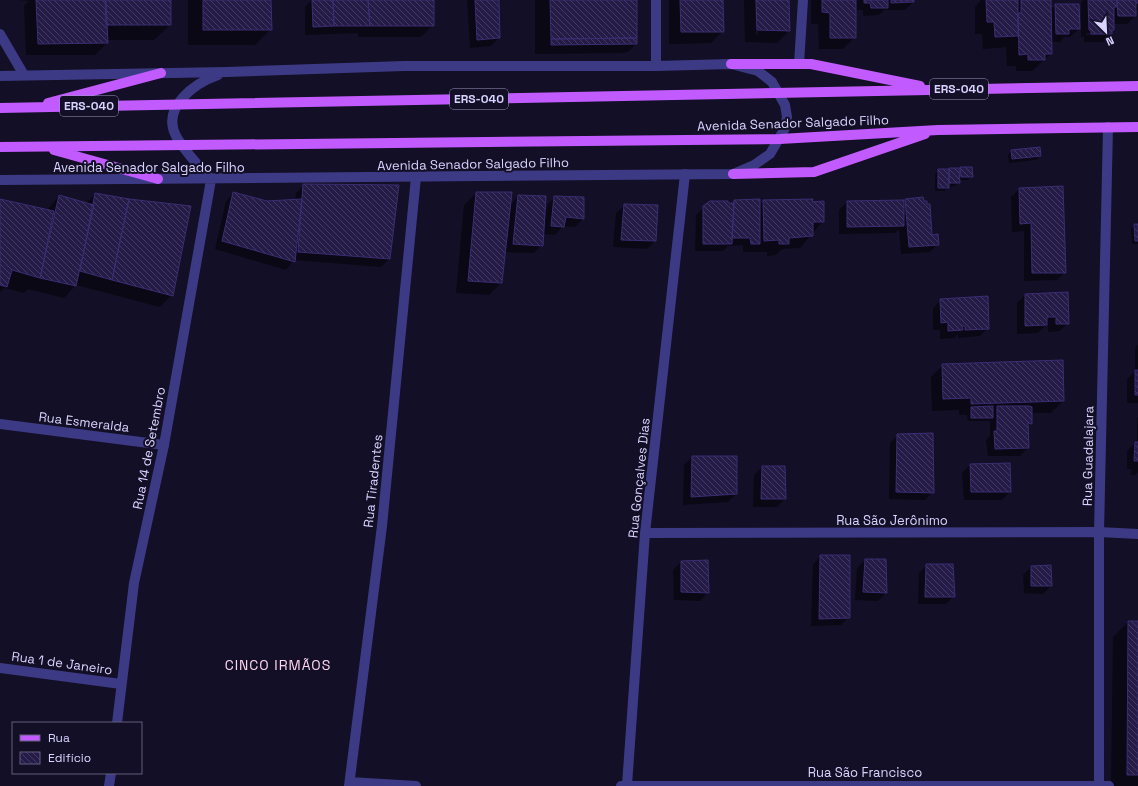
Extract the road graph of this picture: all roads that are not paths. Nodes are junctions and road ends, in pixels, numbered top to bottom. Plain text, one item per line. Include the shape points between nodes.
1 (656, 0) edge
2 (804, 0) edge
3 (0, 34) edge
4 (731, 64) junction
5 (799, 64) junction
6 (656, 66) junction
7 (227, 72) junction
8 (160, 73) junction
9 (24, 75) junction
10 (0, 76) edge
11 (1138, 86) edge
12 (937, 90) junction
13 (779, 94) junction
14 (178, 104) junction
15 (32, 107) junction
16 (0, 108) edge
17 (1108, 127) junction
18 (1138, 127) edge
19 (938, 130) junction
20 (780, 139) junction
21 (182, 146) junction
22 (0, 147) edge
23 (43, 147) junction
24 (685, 174) junction
25 (733, 174) junction
26 (416, 177) junction
27 (158, 179) junction
28 (0, 180) edge
29 (211, 180) junction
30 (0, 424) edge
31 (164, 445) junction
32 (1099, 532) junction
33 (645, 534) junction
34 (1138, 534) edge
35 (0, 668) edge
36 (121, 684) junction
37 (117, 722) edge
38 (111, 774) edge
39 (350, 784) edge
40 (623, 785) edge
41 (109, 786) edge
42 (416, 786) edge
43 (1099, 786) edge
44 (1109, 786) edge

1 - 6 street
2 - 5 street
3 - 9 street
4 - 5 main road
4 - 6 street
4 - 13 street via 758,71 772,82
5 - 12 main road via 811,64
6 - 7 street via 404,66
7 - 8 street
7 - 14 street via 194,86
8 - 9 street
8 - 15 main road
9 - 10 street
11 - 12 main road, ERS-040
12 - 13 main road, ERS-040
13 - 14 main road, ERS-040
13 - 20 street via 787,117
14 - 15 main road, ERS-040
14 - 21 street via 173,123 175,134
15 - 16 main road, ERS-040
17 - 18 main road, Avenida Senador Salgado Filho
17 - 19 main road, Avenida Senador Salgado Filho
17 - 32 street, Rua Guadalajara
19 - 20 main road, Avenida Senador Salgado Filho
19 - 25 main road, Avenida Senador Salgado Filho via 814,172
20 - 21 main road, Avenida Senador Salgado Filho
20 - 25 street via 770,154
21 - 23 main road, Avenida Senador Salgado Filho
21 - 29 street
22 - 23 main road, Avenida Senador Salgado Filho
23 - 27 main road
24 - 25 street, Avenida Senador Salgado Filho
24 - 26 street, Avenida Senador Salgado Filho
24 - 33 street, Rua Gonçalves Dias
26 - 29 street, Avenida Senador Salgado Filho
26 - 39 street, Rua Tiradentes via 382,526
27 - 28 street, Avenida Senador Salgado Filho
27 - 29 street, Avenida Senador Salgado Filho
29 - 31 street, Rua 14 de Setembro
30 - 31 street, Rua Esmeralda
31 - 36 street, Rua 14 de Setembro via 134,583
32 - 33 street, Rua São Jerônimo
32 - 34 street, Rua São Jerônimo
32 - 43 street, Rua Guadalajara
33 - 40 street, Rua Gonçalves Dias
35 - 36 street, Rua 1 de Janeiro
36 - 37 street, Rua 14 de Setembro
38 - 41 street
39 - 42 street
40 - 43 street, Rua São Francisco
43 - 44 street, Rua São Francisco

